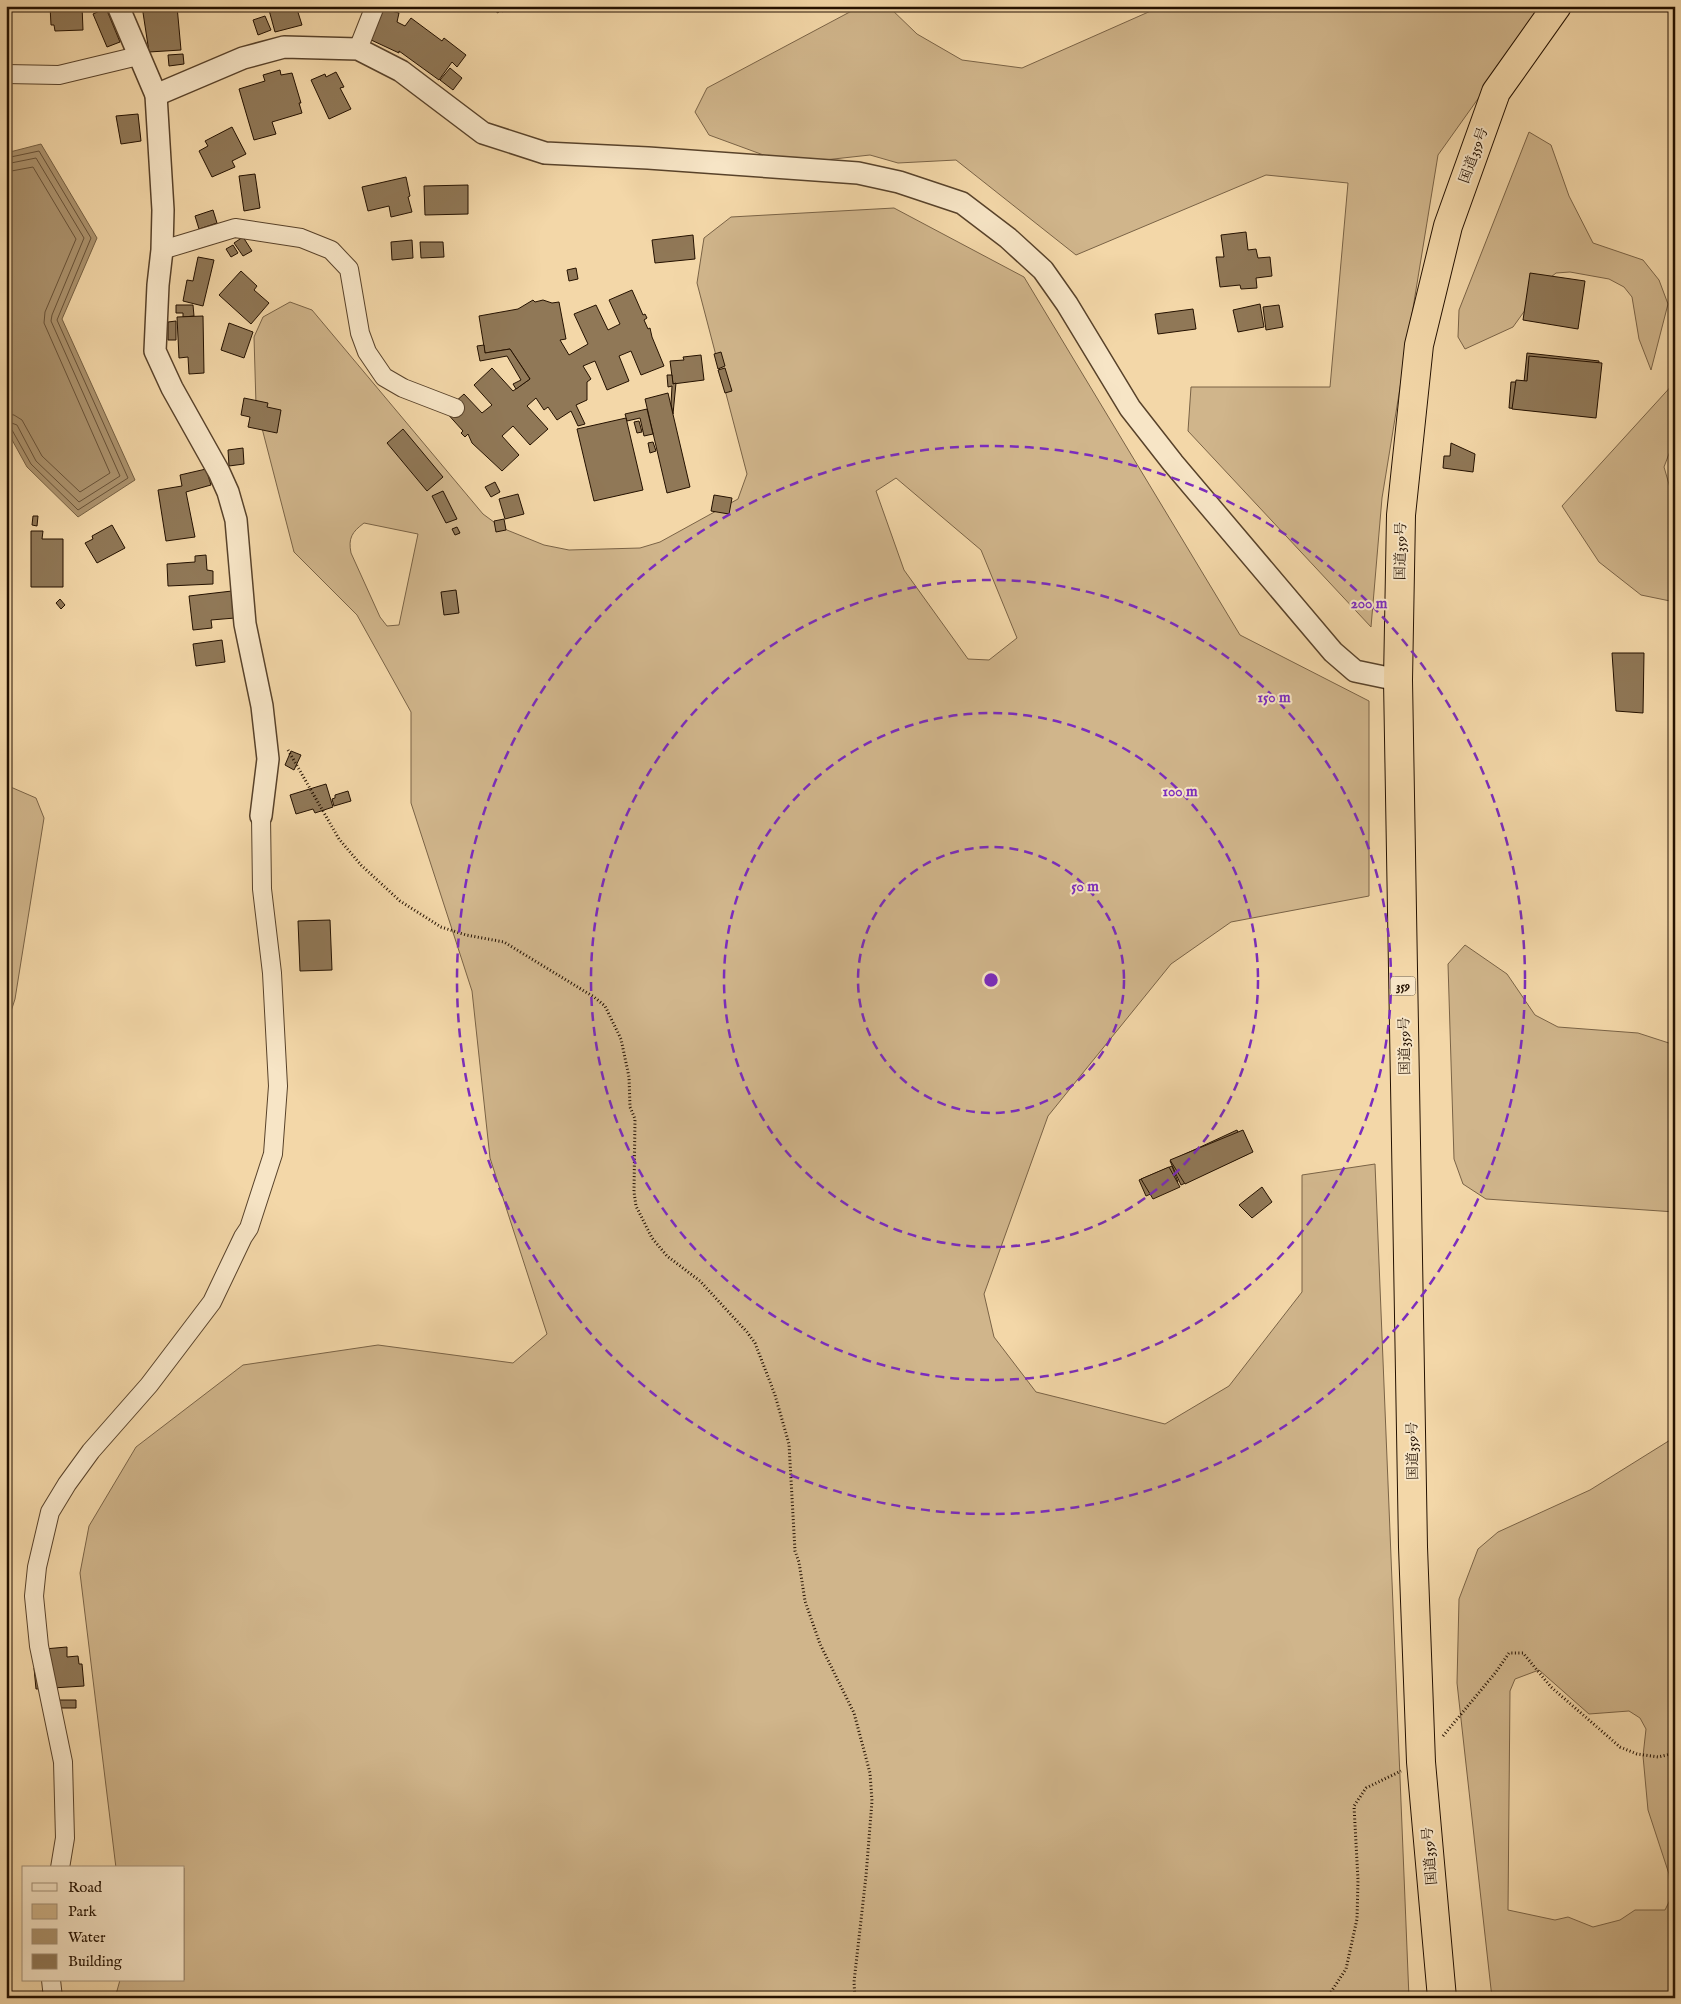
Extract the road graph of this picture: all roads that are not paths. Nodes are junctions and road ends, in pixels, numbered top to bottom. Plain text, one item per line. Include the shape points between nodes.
1 (118, 6) edge
2 (375, 6) edge
3 (1557, 6) edge
4 (358, 48) junction
5 (138, 56) junction
6 (6, 74) edge
7 (156, 95) junction
8 (162, 250) junction
9 (455, 408) dead end
10 (1398, 680) junction
11 (261, 816) joint
12 (60, 1866) edge
13 (51, 1982) edge
14 (53, 1998) edge
15 (1442, 1998) edge

1 - 5 street
2 - 4 street
3 - 10 highway, 国道359号 / 359 via 1496,92 1448,226 1419,345 1401,515
4 - 7 street via 284,47 243,58
4 - 10 street via 401,70 484,133 545,152 858,173 899,182 962,204 1008,238 1043,270 1130,408 1173,464 1333,652 1355,671
5 - 6 street via 59,75
5 - 7 street
7 - 8 street
8 - 9 street via 234,228 301,238 331,250 349,269 360,333 367,352 384,377
8 - 11 street via 155,350 172,388 219,472 236,520 245,624 262,706 268,759
10 - 15 highway, 国道359号 / 359 via 1413,1537 1421,1762
11 - 12 street via 262,889 272,973 278,1086 273,1154 250,1228 212,1302 67,1484 50,1512 37,1567 34,1596 39,1646 63,1762 65,1838
13 - 14 street

